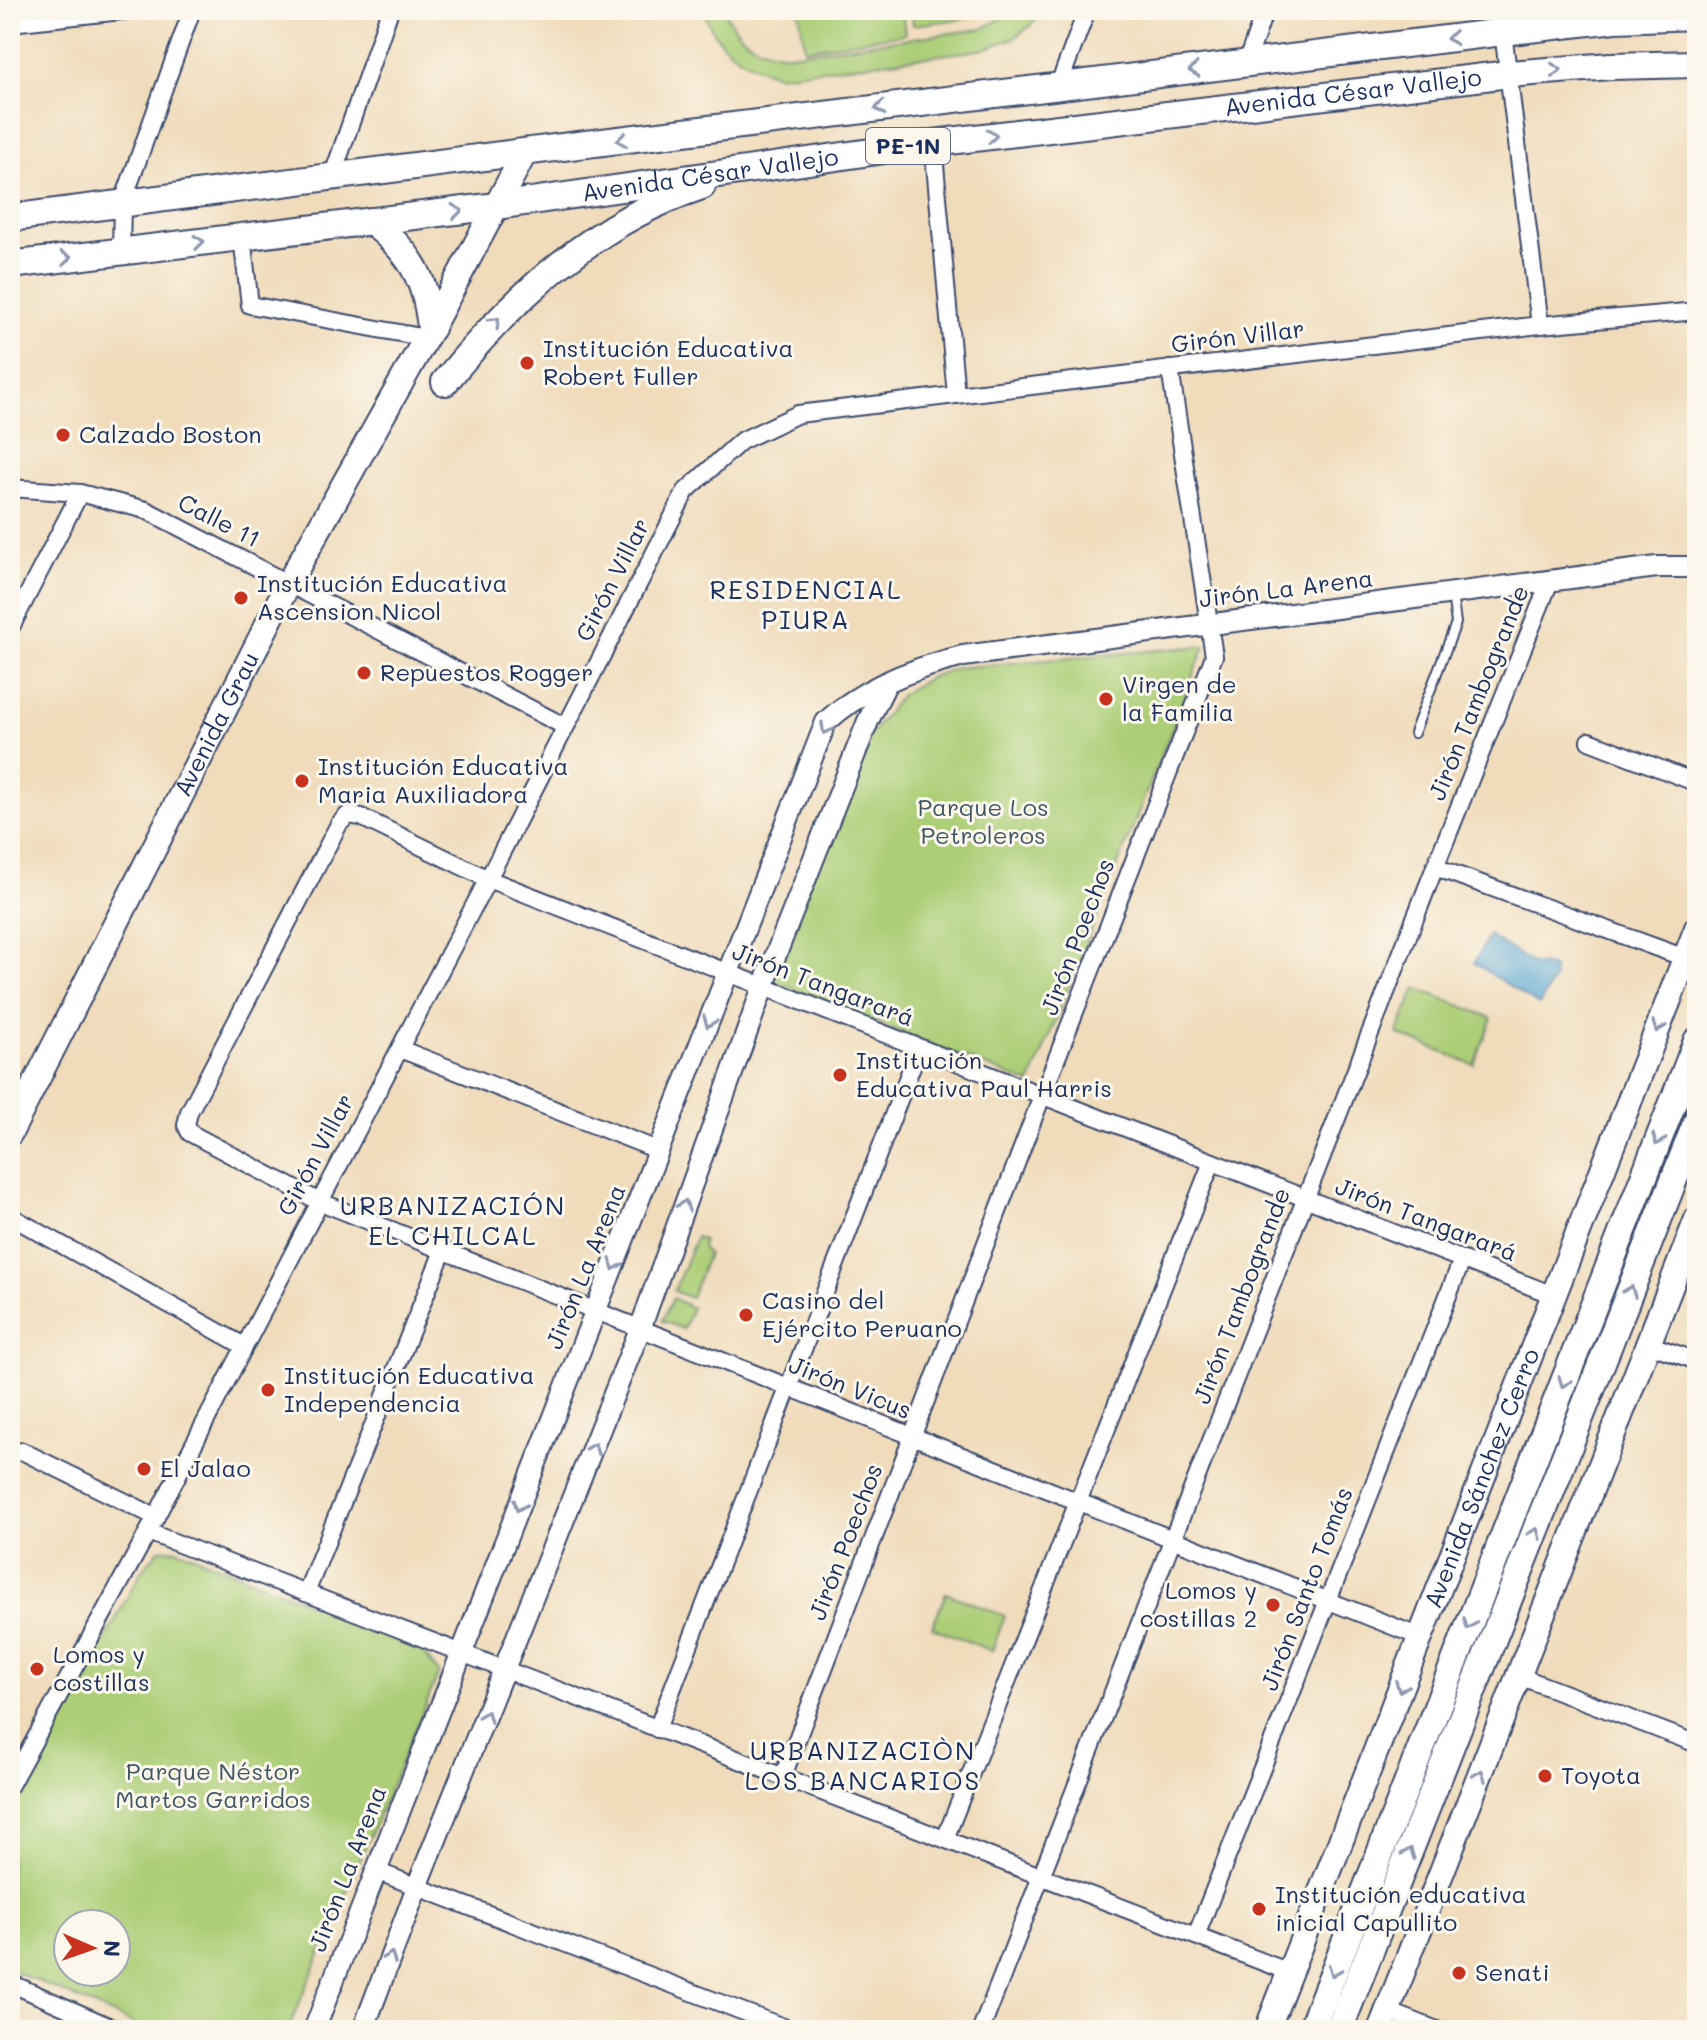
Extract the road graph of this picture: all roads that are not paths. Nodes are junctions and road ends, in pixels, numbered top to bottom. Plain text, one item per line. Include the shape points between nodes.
1 (131, 10) edge
2 (192, 10) edge
3 (390, 10) edge
4 (1087, 10) edge
5 (1265, 10) edge
6 (1697, 16) edge
7 (10, 23) edge
8 (1503, 32) junction
9 (1246, 64) junction
10 (1697, 64) edge
11 (1509, 74) junction
12 (1058, 87) junction
13 (933, 143) junction
14 (524, 154) junction
15 (750, 170) junction
16 (332, 177) junction
17 (122, 204) junction
18 (497, 206) junction
19 (10, 218) edge
20 (370, 221) junction
21 (242, 237) junction
22 (121, 251) junction
23 (10, 265) edge
24 (1697, 311) edge
25 (1540, 325) junction
26 (428, 333) junction
27 (1170, 369) junction
28 (445, 382) dead end
29 (956, 395) junction
30 (10, 488) edge
31 (80, 493) junction
32 (1697, 567) edge
33 (1550, 581) junction
34 (288, 584) junction
35 (1452, 593) junction
36 (1210, 625) junction
37 (10, 629) edge
38 (886, 684) junction
39 (564, 726) junction
40 (1414, 733) dead end
41 (1589, 741) dead end
42 (1697, 783) edge
43 (1435, 867) junction
44 (488, 879) junction
45 (1697, 928) edge
46 (1685, 958) junction
47 (727, 973) junction
48 (763, 987) junction
49 (1697, 1041) edge
50 (919, 1048) junction
51 (400, 1049) junction
52 (1042, 1096) junction
53 (1697, 1121) edge
54 (186, 1125) joint
55 (10, 1133) edge
56 (660, 1151) junction
57 (1212, 1162) junction
58 (1306, 1199) junction
59 (318, 1201) junction
60 (10, 1216) edge
61 (1697, 1219) edge
62 (443, 1251) junction
63 (1462, 1260) junction
64 (1553, 1295) junction
65 (596, 1312) junction
66 (640, 1329) junction
67 (1648, 1344) junction
68 (244, 1346) junction
69 (1697, 1361) edge
70 (790, 1389) junction
71 (912, 1438) junction
72 (10, 1454) edge
73 (1077, 1503) junction
74 (152, 1524) junction
75 (1172, 1540) junction
76 (306, 1593) junction
77 (1329, 1601) junction
78 (1420, 1637) junction
79 (461, 1654) junction
80 (505, 1671) junction
81 (1519, 1676) junction
82 (657, 1729) junction
83 (1697, 1744) edge
84 (783, 1776) junction
85 (10, 1785) edge
86 (945, 1839) junction
87 (376, 1871) junction
88 (1040, 1876) junction
89 (417, 1887) junction
90 (1196, 1936) junction
91 (1289, 1972) junction
92 (10, 1983) edge
93 (1384, 2021) edge
94 (117, 2030) edge
95 (314, 2030) edge
96 (363, 2030) edge
97 (791, 2030) edge
98 (981, 2030) edge
99 (1267, 2030) edge
100 (1311, 2030) edge
101 (1339, 2030) edge
102 (1437, 2030) edge

1 - 7 street
2 - 17 street
3 - 16 street
4 - 12 street
5 - 9 street
6 - 8 main road, Avenida César Vallejo / PE-1N
8 -> 9 main road, Avenida César Vallejo / PE-1N
8 - 11 street
9 -> 12 main road, Avenida César Vallejo / PE-1N
11 -> 10 main road, Avenida César Vallejo / PE-1N
13 -> 11 main road, Avenida César Vallejo / PE-1N
11 - 25 street
12 -> 14 main road, Avenida César Vallejo / PE-1N
13 - 15 main road, Avenida César Vallejo / PE-1N
13 - 29 street
14 - 16 main road, Avenida César Vallejo / PE-1N
14 - 18 main road, Avenida Grau
15 - 18 main road, Avenida César Vallejo / PE-1N
28 -> 15 main road via 530,288 579,249 676,196
16 - 17 main road, Avenida César Vallejo / PE-1N
17 - 19 main road, Avenida César Vallejo / PE-1N
17 - 22 street
20 -> 18 main road, Avenida César Vallejo / PE-1N
18 - 26 main road, Avenida Grau
20 - 21 main road, Avenida César Vallejo / PE-1N
20 - 26 main road via 408,255 421,278
22 -> 21 main road, Avenida César Vallejo / PE-1N
21 - 26 street via 250,305
23 -> 22 main road, Avenida César Vallejo / PE-1N
24 - 25 street, Girón Villar
25 - 27 street, Girón Villar
26 - 34 main road, Avenida Grau
27 - 29 street, Girón Villar
27 - 36 street, Jirón Poechos
29 - 39 street, Girón Villar via 798,414 741,441 686,491
30 - 31 street, Calle 11
31 - 34 street, Calle 11 via 146,510
31 - 37 street
32 - 33 street, Jirón La Arena
33 - 35 street, Jirón La Arena
33 - 43 street, Jirón Tambogrande
34 - 39 street, Calle 11
34 - 55 main road, Avenida Grau
35 - 36 street, Jirón La Arena
35 - 40 lane via 1456,623
36 - 38 street, Jirón La Arena via 963,656 922,666
36 - 52 street, Jirón Poechos via 1214,656
38 -> 47 street, Jirón La Arena via 848,702 826,722
38 - 48 street
39 - 44 street, Girón Villar
41 - 42 street
43 - 46 street
43 - 58 street, Jirón Tambogrande
44 - 47 street, Jirón Tangarará
44 - 51 street, Girón Villar
44 - 54 street, Jirón Tangarará via 348,815
45 - 46 main road, Avenida Sánchez Cerro
46 -> 64 main road, Avenida Sánchez Cerro
47 - 48 street, Jirón Tangarará
47 -> 56 street, Jirón La Arena
48 - 50 street, Jirón Tangarará
66 -> 48 street
49 -> 100 main road, Avenida Sánchez Cerro
50 - 52 street, Jirón Tangarará
50 - 70 street
51 - 56 street
51 - 59 street, Girón Villar
52 - 57 street, Jirón Tangarará
52 - 71 street, Jirón Poechos
101 -> 53 main road
54 - 59 street, Jirón Vicus via 190,1133
56 -> 65 street, Jirón La Arena
57 - 58 street, Jirón Tangarará
57 - 73 street
58 - 63 street, Jirón Tangarará
58 - 75 street, Jirón Tambogrande
59 - 62 street, Jirón Vicus
59 - 68 street, Girón Villar
60 - 68 street
61 - 67 main road
62 - 65 street, Jirón Vicus
62 - 76 street
63 - 64 street, Jirón Tangarará
63 - 77 street, Jirón Santo Tomás
64 - 78 main road, Avenida Sánchez Cerro
65 - 66 street, Jirón Vicus
65 -> 79 street, Jirón La Arena
66 - 70 street, Jirón Vicus
80 -> 66 street
67 - 69 street
67 - 81 main road
68 - 74 street, Girón Villar
70 - 71 street, Jirón Vicus
70 - 82 street
71 - 73 street, Jirón Vicus
71 - 84 street, Jirón Poechos
72 - 74 street via 22,1451
73 - 75 street, Jirón Vicus
73 - 86 street
74 - 76 street
74 - 85 street, Girón Villar
75 - 77 street, Jirón Vicus
75 - 88 street, Jirón Tambogrande
76 - 79 street
77 - 78 street, Jirón Vicus
77 - 90 street, Jirón Santo Tomás
78 -> 91 main road, Avenida Sánchez Cerro
79 - 80 street
79 - 87 street, Jirón La Arena
80 - 82 street
89 -> 80 street
81 - 83 street
93 -> 81 main road
82 - 84 street
84 - 86 street
86 - 88 street
87 - 89 street
87 - 95 street, Jirón La Arena
88 - 90 street
88 - 98 street, Jirón Tambogrande
96 -> 89 street
89 - 97 street
90 - 91 street
91 - 99 main road, Avenida Sánchez Cerro
92 - 94 street
93 - 102 street

